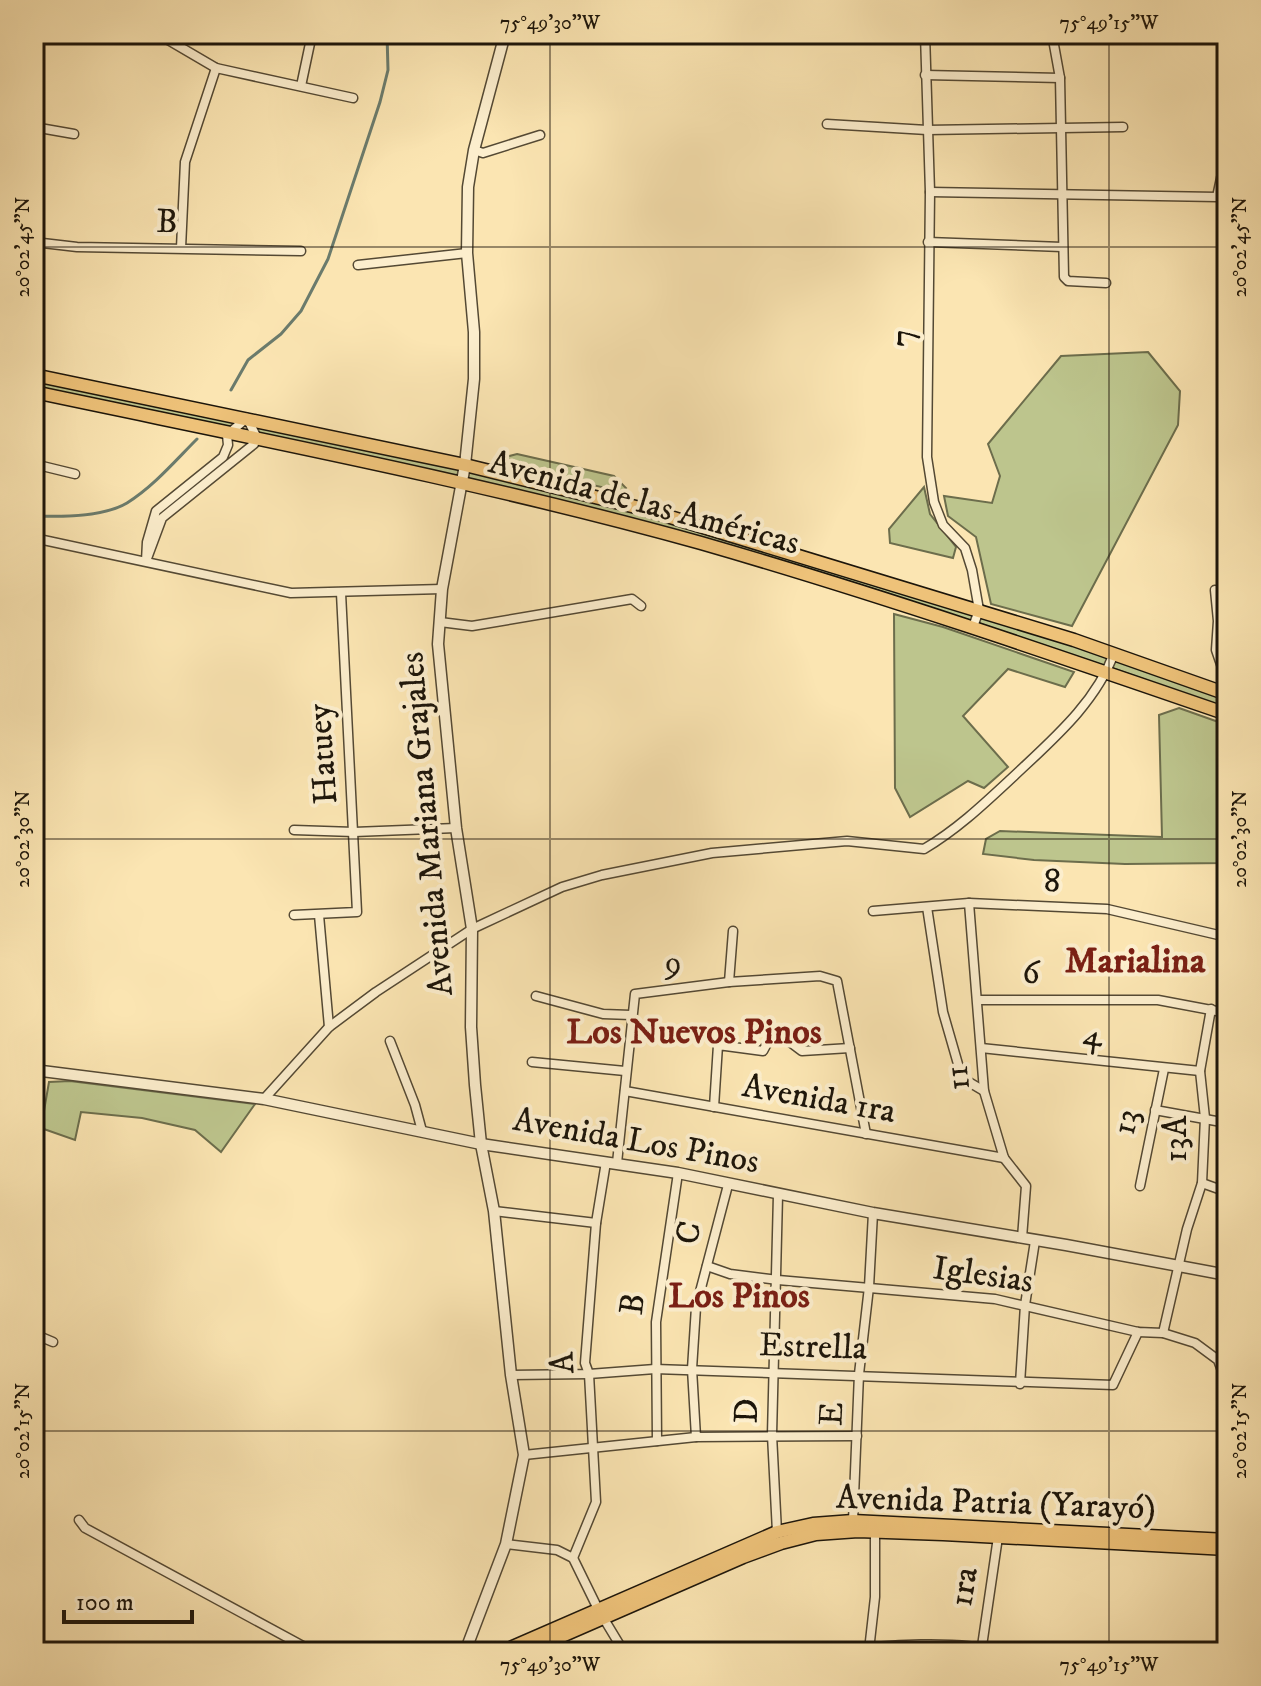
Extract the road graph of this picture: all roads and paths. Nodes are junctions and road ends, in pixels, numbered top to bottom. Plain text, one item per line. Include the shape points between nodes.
1 (158, 34) edge
2 (312, 34) edge
3 (505, 34) edge
4 (925, 34) edge
5 (1052, 34) edge
6 (216, 68) junction
7 (925, 75) junction
8 (1060, 78) junction
9 (301, 86) junction
10 (353, 98) dead end
11 (827, 124) dead end
12 (34, 127) edge
13 (1123, 127) dead end
14 (1061, 129) junction
15 (927, 130) junction
16 (74, 134) dead end
17 (540, 135) dead end
18 (474, 150) junction
19 (1227, 150) edge
20 (930, 192) junction
21 (1062, 194) junction
22 (34, 242) edge
23 (928, 242) junction
24 (1062, 247) junction
25 (181, 248) junction
26 (301, 251) dead end
27 (467, 253) junction
28 (358, 265) dead end
29 (1106, 283) dead end
30 (34, 375) edge
31 (34, 392) edge
32 (247, 418) junction
33 (229, 433) junction
34 (256, 439) junction
35 (34, 464) edge
36 (465, 465) junction
37 (75, 474) dead end
38 (461, 483) junction
39 (34, 538) edge
40 (146, 561) junction
41 (442, 589) junction
42 (1215, 590) dead end
43 (341, 593) junction
44 (641, 606) dead end
45 (979, 610) junction
46 (440, 622) junction
47 (973, 627) junction
48 (1114, 653) junction
49 (1107, 672) junction
50 (1224, 693) edge
51 (1227, 714) edge
52 (456, 828) junction
53 (294, 830) dead end
54 (354, 832) junction
55 (969, 903) junction
56 (927, 907) junction
57 (873, 911) dead end
58 (294, 915) dead end
59 (319, 915) junction
60 (472, 929) junction
61 (733, 931) dead end
62 (1227, 937) edge
63 (729, 982) junction
64 (536, 996) dead end
65 (978, 1000) junction
66 (1211, 1009) junction
67 (1227, 1013) edge
68 (631, 1015) junction
69 (329, 1027) junction
70 (390, 1041) dead end
71 (850, 1048) junction
72 (981, 1048) junction
73 (532, 1062) dead end
74 (1164, 1069) junction
75 (34, 1070) edge
76 (625, 1071) junction
77 (1200, 1071) junction
78 (625, 1091) junction
79 (984, 1091) junction
80 (264, 1099) junction
81 (714, 1107) junction
82 (1155, 1110) junction
83 (1205, 1118) junction
84 (1227, 1123) edge
85 (422, 1131) junction
86 (866, 1134) junction
87 (481, 1144) junction
88 (1004, 1158) junction
89 (611, 1162) junction
90 (678, 1173) junction
91 (1202, 1183) junction
92 (728, 1185) junction
93 (1140, 1186) dead end
94 (1227, 1192) edge
95 (778, 1195) junction
96 (494, 1211) junction
97 (873, 1213) junction
98 (596, 1223) junction
99 (1022, 1238) junction
100 (1035, 1241) junction
101 (707, 1266) junction
102 (1180, 1267) junction
103 (1227, 1275) edge
104 (778, 1280) junction
105 (869, 1287) junction
106 (1025, 1305) junction
107 (1138, 1332) junction
108 (1163, 1333) junction
109 (34, 1334) edge
110 (53, 1342) dead end
111 (655, 1369) junction
112 (692, 1369) junction
113 (774, 1372) junction
114 (589, 1374) junction
115 (859, 1374) junction
116 (511, 1375) junction
117 (1020, 1384) junction
118 (1227, 1384) edge
119 (772, 1435) junction
120 (857, 1436) junction
121 (696, 1437) junction
122 (657, 1441) junction
123 (593, 1448) junction
124 (524, 1455) junction
125 (79, 1520) dead end
126 (853, 1521) junction
127 (943, 1529) junction
128 (777, 1532) junction
129 (875, 1532) junction
130 (998, 1537) junction
131 (1227, 1540) edge
132 (506, 1544) junction
133 (1227, 1549) edge
134 (573, 1558) junction
135 (601, 1614) junction
136 (982, 1646) junction
137 (540, 1649) edge
138 (869, 1649) edge
139 (314, 1652) edge
140 (465, 1652) edge
141 (501, 1652) edge
142 (525, 1652) edge
143 (624, 1652) edge
144 (837, 1652) edge
145 (1004, 1652) edge

1 - 6 street
2 - 9 street
3 - 18 street, Avenida Mariana Grajales
4 - 7 street, 7
5 - 8 street
6 - 9 street
6 - 25 street via 185,162
7 - 8 street
7 - 15 street, 7
8 - 14 street
9 - 10 street
11 - 15 street
12 - 16 street
13 - 14 street
14 - 15 street
14 - 21 street
15 - 20 street, 7
17 - 18 street via 483,153
18 - 27 street, Avenida Mariana Grajales
19 - 21 street via 1217,197
20 - 21 street
20 - 23 street, 7
21 - 24 street
22 - 25 street, B
23 - 24 street
23 - 45 street, 7 via 929,469 943,525 965,548
24 - 29 street via 1068,281
25 - 26 street, B
27 - 28 street
27 - 36 street, Avenida Mariana Grajales via 474,379
30 - 32 main road, Avenida de las Américas
31 - 33 main road, Avenida de las Américas
32 - 33 street
32 - 34 street
32 - 36 main road, Avenida de las Américas
33 - 34 main road, Avenida de las Américas
33 - 40 street via 223,457 156,511
34 - 38 main road, Avenida de las Américas
34 - 40 street via 162,518
35 - 37 street
36 - 38 street, Avenida Mariana Grajales
36 - 45 main road, Avenida de las Américas via 705,526
38 - 41 street, Avenida Mariana Grajales
38 - 47 main road, Avenida de las Américas via 699,543
39 - 40 street
40 - 43 street via 291,593
41 - 43 street
41 - 46 street, Avenida Mariana Grajales
42 - 50 street via 1216,650 1226,679
43 - 54 street, Hatuey
44 - 46 street via 632,599 472,626
45 - 47 street, 7
45 - 48 main road, Avenida de las Américas
46 - 52 street, Avenida Mariana Grajales
47 - 49 main road, Avenida de las Américas
48 - 49 street
48 - 50 main road, Avenida de las Américas
49 - 51 main road, Avenida de las Américas
49 - 60 street via 1046,747 975,812 924,849 847,841 712,853 562,887
52 - 54 street
52 - 60 street, Avenida Mariana Grajales
53 - 54 street
54 - 59 street, Hatuey via 357,912
55 - 56 street, 8
55 - 62 street, 8 via 1107,909
55 - 65 street, 11
56 - 57 street, 8
56 - 79 street via 943,1012 962,1078
58 - 59 street
59 - 69 street
60 - 69 street
60 - 87 street, Avenida Mariana Grajales via 471,1027
61 - 63 street
63 - 68 street, 9 via 635,994
63 - 71 street, 9 via 820,976 837,981
64 - 68 street via 603,1014
65 - 66 street, 6 via 1158,1000
65 - 72 street, 11
66 - 67 street, 6
66 - 77 street, 13A
68 - 76 street, 9
69 - 80 street
70 - 85 street
71 - 81 street via 802,1051 786,1039 770,1038 763,1051 718,1045
71 - 86 street
72 - 74 street, 4
72 - 79 street, 11
73 - 76 street
74 - 77 street, 4
74 - 82 street, 13
75 - 80 street, Avenida Los Pinos
76 - 78 street, 9
77 - 83 street, 13A
78 - 81 street, Avenida 1ra
78 - 89 street, 9
79 - 88 street, 11
80 - 85 street, Avenida Los Pinos
81 - 86 street, Avenida 1ra
82 - 83 street
82 - 93 street, 13
83 - 84 street
83 - 91 street, 13A
85 - 87 street, Avenida Los Pinos
86 - 88 street, Avenida 1ra
87 - 89 street, Avenida Los Pinos
87 - 96 street, Avenida Mariana Grajales
88 - 99 street, 11 via 1026,1186
89 - 90 street, Avenida Los Pinos
89 - 98 street, A
90 - 92 street, Avenida Los Pinos
90 - 111 street, B via 656,1322
91 - 94 street
91 - 102 street, 13A
92 - 95 street, Avenida Los Pinos
92 - 101 street, C
95 - 97 street, Avenida Los Pinos
95 - 104 street, D
96 - 98 street
96 - 116 street, Avenida Mariana Grajales
97 - 99 street, Avenida Los Pinos
97 - 105 street, E
98 - 114 street, A via 585,1363
99 - 100 street, Avenida Los Pinos
100 - 102 street, Avenida Los Pinos
100 - 106 street
101 - 104 street, Iglesias
101 - 112 street, C via 696,1307
102 - 103 street, Avenida Los Pinos
102 - 108 street
104 - 105 street, Iglesias
104 - 113 street, D
105 - 106 street, Iglesias
105 - 115 street, E
106 - 107 street, Iglesias
106 - 117 street
107 - 108 street, Iglesias
107 - 117 street, Estrella via 1113,1385
108 - 118 street, Iglesias via 1195,1343 1218,1360
109 - 110 street
111 - 112 street, Estrella
111 - 114 street, Estrella
111 - 122 street, B
112 - 113 street, Estrella
112 - 121 street, C
113 - 115 street, Estrella
113 - 119 street, D
114 - 116 street, Estrella
114 - 123 street, A
115 - 117 street, Estrella
115 - 120 street, E
116 - 124 street, Avenida Mariana Grajales
119 - 120 street
119 - 121 street
119 - 128 street, D
120 - 126 street, E
121 - 122 street
122 - 123 street
123 - 124 street
123 - 134 street, A via 596,1502
124 - 132 street, Avenida Mariana Grajales
125 - 139 street via 85,1528
126 - 127 main road, Avenida Patria (Yarayó)
126 - 128 main road, Avenida Patria (Yarayó)
127 - 129 main road, Avenida Patria (Yarayó)
127 - 130 main road, Avenida Patria (Yarayó)
127 - 131 main road, Avenida Patria (Yarayó)
128 - 135 main road, Avenida Patria (Yarayó)
129 - 135 main road, Avenida Patria (Yarayó) via 816,1534 781,1543
129 - 138 street
130 - 133 main road, Avenida Patria (Yarayó)
130 - 136 street, 1ra
132 - 134 street via 557,1550
132 - 140 street, Avenida Mariana Grajales
134 - 135 street
135 - 137 main road, Avenida Patria (Yarayó)
135 - 141 main road, Avenida Patria (Yarayó)
135 - 143 street
136 - 138 street
136 - 145 street
137 - 142 main road, Avenida Patria (Yarayó)
138 - 144 street

